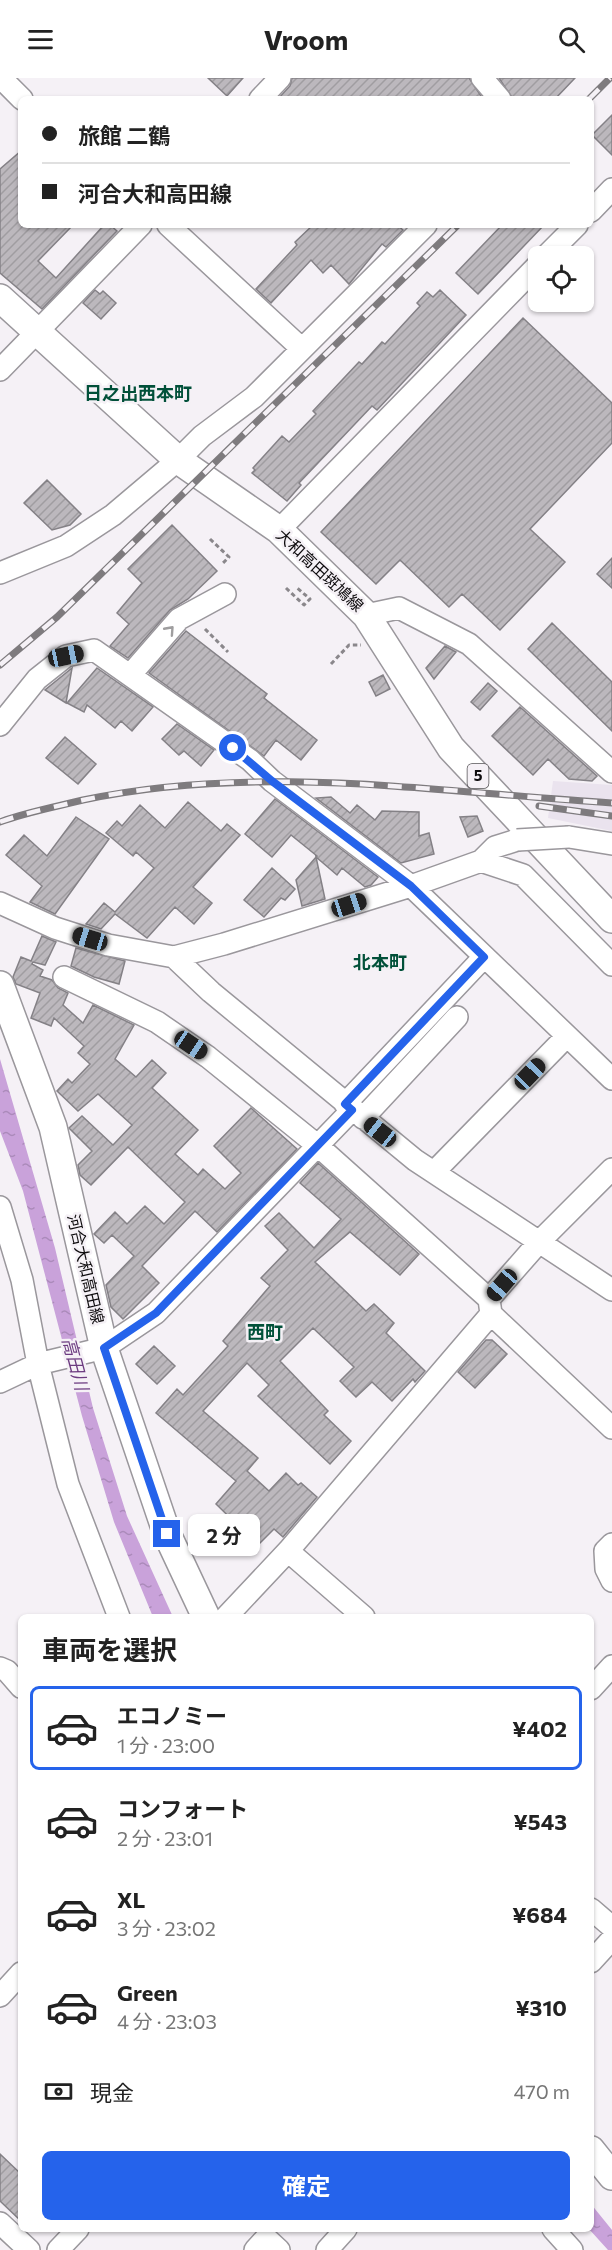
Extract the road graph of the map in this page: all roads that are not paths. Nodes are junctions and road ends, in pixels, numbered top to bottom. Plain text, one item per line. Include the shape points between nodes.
1 (2, 78) edge
2 (280, 78) edge
3 (484, 79) edge
4 (19, 96) edge
5 (263, 96) edge
6 (498, 96) edge
7 (612, 189) edge
8 (594, 208) edge
9 (138, 228) edge
10 (171, 228) edge
11 (423, 228) edge
12 (574, 228) edge
13 (556, 246) edge
14 (528, 275) edge
15 (0, 297) edge
16 (39, 330) junction
17 (301, 348) junction
18 (0, 370) edge
19 (178, 460) junction
20 (279, 530) junction
21 (0, 573) edge
22 (225, 594) dead end
23 (366, 615) junction
24 (131, 674) junction
25 (0, 725) edge
26 (612, 772) edge
27 (612, 844) edge
28 (481, 861) junction
29 (411, 886) junction
30 (0, 903) edge
31 (612, 919) edge
32 (174, 957) junction
33 (484, 957) junction
34 (612, 964) edge
35 (64, 977) dead end
36 (0, 985) edge
37 (457, 1017) dead end
38 (567, 1036) junction
39 (612, 1079) edge
40 (353, 1111) junction
41 (317, 1145) junction
42 (612, 1168) edge
43 (434, 1172) junction
44 (0, 1207) edge
45 (539, 1242) junction
46 (612, 1290) edge
47 (490, 1306) junction
48 (99, 1348) junction
49 (47, 1362) junction
50 (0, 1382) edge
51 (612, 1428) edge
52 (612, 1544) edge
53 (288, 1551) junction
54 (612, 1581) edge
55 (118, 1614) edge
56 (205, 1614) edge
57 (229, 1614) edge
58 (361, 1614) edge
59 (612, 1666) edge
60 (0, 1668) edge
61 (18, 1684) edge
62 (594, 1686) edge
63 (594, 1912) edge
64 (612, 1927) edge
65 (612, 1939) edge
66 (594, 1959) edge
67 (18, 1976) edge
68 (0, 1996) edge
69 (594, 2154) edge
70 (612, 2176) edge
71 (0, 2223) edge
72 (75, 2232) edge
73 (343, 2232) edge
74 (556, 2232) edge
75 (29, 2250) edge
76 (58, 2250) edge
77 (255, 2250) edge
78 (279, 2250) edge
79 (327, 2250) edge
80 (572, 2250) edge

1 - 4 street
2 - 5 street
3 - 6 street
7 - 8 street
9 - 16 street
10 - 17 street
11 - 17 street
12 - 13 street
14 - 20 street
15 - 16 main road, 大和高田斑鳩線 / 5
16 - 18 street
16 - 19 main road, 大和高田斑鳩線 / 5
17 - 19 street via 254,397 202,436
19 - 20 main road, 大和高田斑鳩線 / 5
19 - 21 street via 113,515 66,546
20 - 23 main road, 大和高田斑鳩線 / 5
24 -> 22 street via 179,619
23 - 26 street via 399,608 470,644
23 - 31 main road, 大和高田斑鳩線 / 5 via 451,748
24 - 25 street via 94,650 66,656 37,679
24 - 29 street via 250,760
27 - 28 street, bridge via 569,837 517,840 495,848
28 - 29 street
28 - 34 street via 523,875
29 - 32 street
29 - 33 street
30 - 32 street via 55,928 108,945
32 - 40 street
33 - 38 street
33 - 40 street
35 - 41 street via 157,1022 208,1057
36 - 48 main road, 河合大和高田線 via 53,1127
37 - 40 street
38 - 39 street
38 - 43 street
40 - 41 street
40 - 43 street
41 - 47 street
41 - 48 street via 156,1313
42 - 45 street
43 - 45 street
44 - 49 street
45 - 46 street
45 - 47 street
47 - 51 street
47 - 53 street
48 - 49 street
48 - 56 main road, 河合大和高田線 via 167,1534
49 - 50 street
49 - 55 street via 68,1484
52 - 54 street via 605,1551 606,1569
53 - 57 street
53 - 58 street
59 - 62 street
60 - 61 street
63 - 64 street
65 - 66 street
67 - 68 street
69 - 70 main road
71 - 75 street
72 - 76 street
73 - 79 street
74 - 80 street
77 - 78 street via 266,2238

